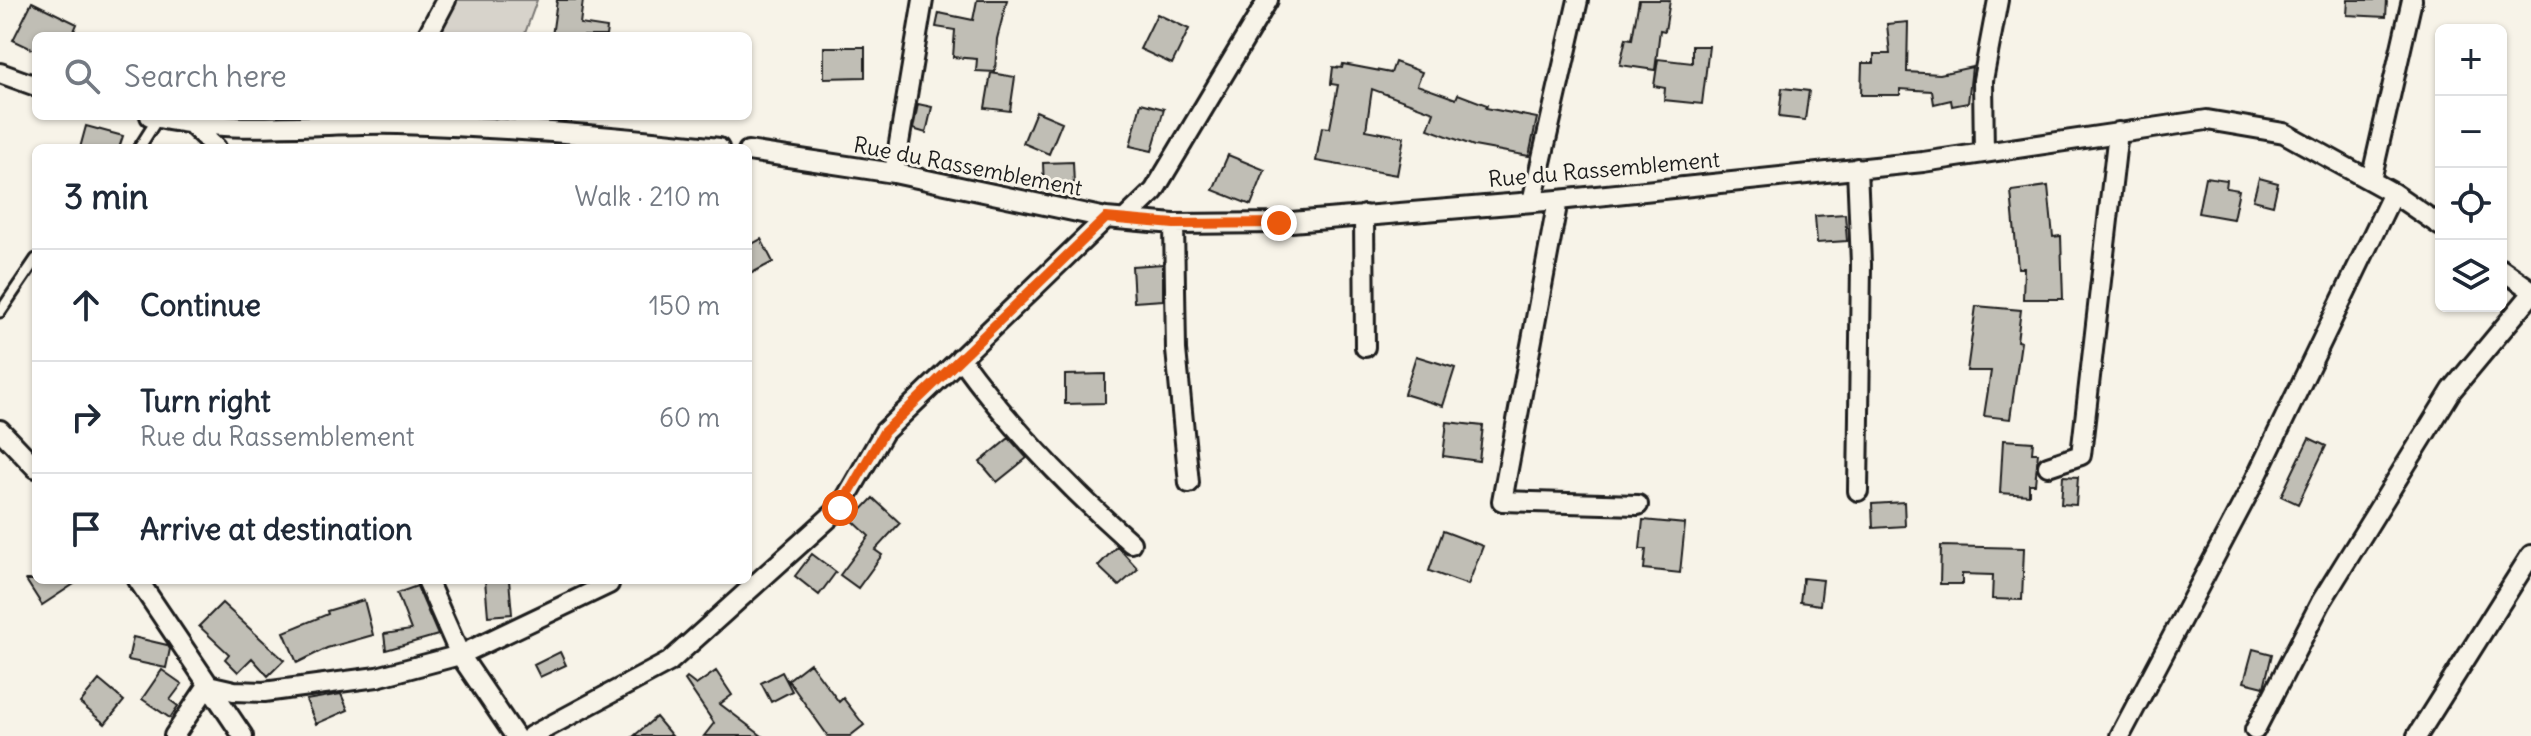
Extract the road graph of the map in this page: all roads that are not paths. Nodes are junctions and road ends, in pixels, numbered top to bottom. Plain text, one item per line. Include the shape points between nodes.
1 (446, 0) edge
2 (923, 0) edge
3 (1268, 0) edge
4 (1578, 0) edge
5 (1998, 0) edge
6 (2412, 0) edge
7 (429, 32) edge
8 (0, 73) edge
9 (32, 85) edge
10 (153, 120) edge
11 (166, 120) edge
12 (399, 120) edge
13 (194, 127) junction
14 (2118, 132) junction
15 (141, 144) edge
16 (212, 144) edge
17 (684, 144) edge
18 (752, 152) edge
19 (1984, 153) junction
20 (1857, 168) junction
21 (894, 173) junction
22 (2371, 180) junction
23 (2393, 193) junction
24 (1558, 200) junction
25 (1532, 202) junction
26 (1364, 215) junction
27 (1106, 218) junction
28 (1125, 219) junction
29 (2435, 222) edge
30 (1174, 224) junction
31 (32, 265) edge
32 (2507, 274) edge
33 (2531, 293) edge
34 (0, 312) edge
35 (1365, 347) dead end
36 (960, 358) junction
37 (0, 430) edge
38 (32, 464) edge
39 (2048, 466) dead end
40 (1189, 483) dead end
41 (1858, 491) dead end
42 (1638, 505) dead end
43 (1131, 543) dead end
44 (2531, 555) edge
45 (141, 584) edge
46 (429, 584) edge
47 (609, 584) dead end
48 (460, 655) junction
49 (208, 685) junction
50 (2255, 730) dead end
51 (174, 736) edge
52 (243, 736) edge
53 (515, 736) edge
54 (531, 736) edge
55 (2120, 736) edge
56 (2417, 736) edge

1 - 7 street
2 - 21 street
3 - 28 street via 1154,191
4 - 25 street
5 - 19 street via 1983,80
6 - 22 street
8 - 9 street
10 - 15 lane
11 - 13 street
12 - 13 street
12 - 17 street
13 - 16 street
14 - 19 street, Rue du Rassemblement
14 - 22 street, Rue du Rassemblement via 2207,120 2284,133
14 - 39 street via 2081,455
18 - 21 street, Rue du Rassemblement
19 - 20 street, Rue du Rassemblement
20 - 24 street, Rue du Rassemblement
20 - 41 street
21 - 27 street, Rue du Rassemblement
22 - 23 street, Rue du Rassemblement
23 - 29 street, Rue du Rassemblement
23 - 55 street via 2253,484
24 - 25 street, Rue du Rassemblement
24 - 42 street via 1502,501
25 - 26 street, Rue du Rassemblement
26 - 30 street, Rue du Rassemblement
26 - 35 street
27 - 28 street, Rue du Rassemblement
27 - 36 street
28 - 30 street, Rue du Rassemblement
30 - 40 street via 1175,337
31 - 34 lane
32 - 33 street
33 - 50 street via 2452,390 2321,602
36 - 43 street via 1035,451
36 - 54 street via 884,432 840,508 669,662
37 - 38 street
44 - 56 street
45 - 49 street
46 - 48 street
47 - 48 street
48 - 49 street via 377,677 264,692
48 - 53 street
49 - 51 street
49 - 52 street

